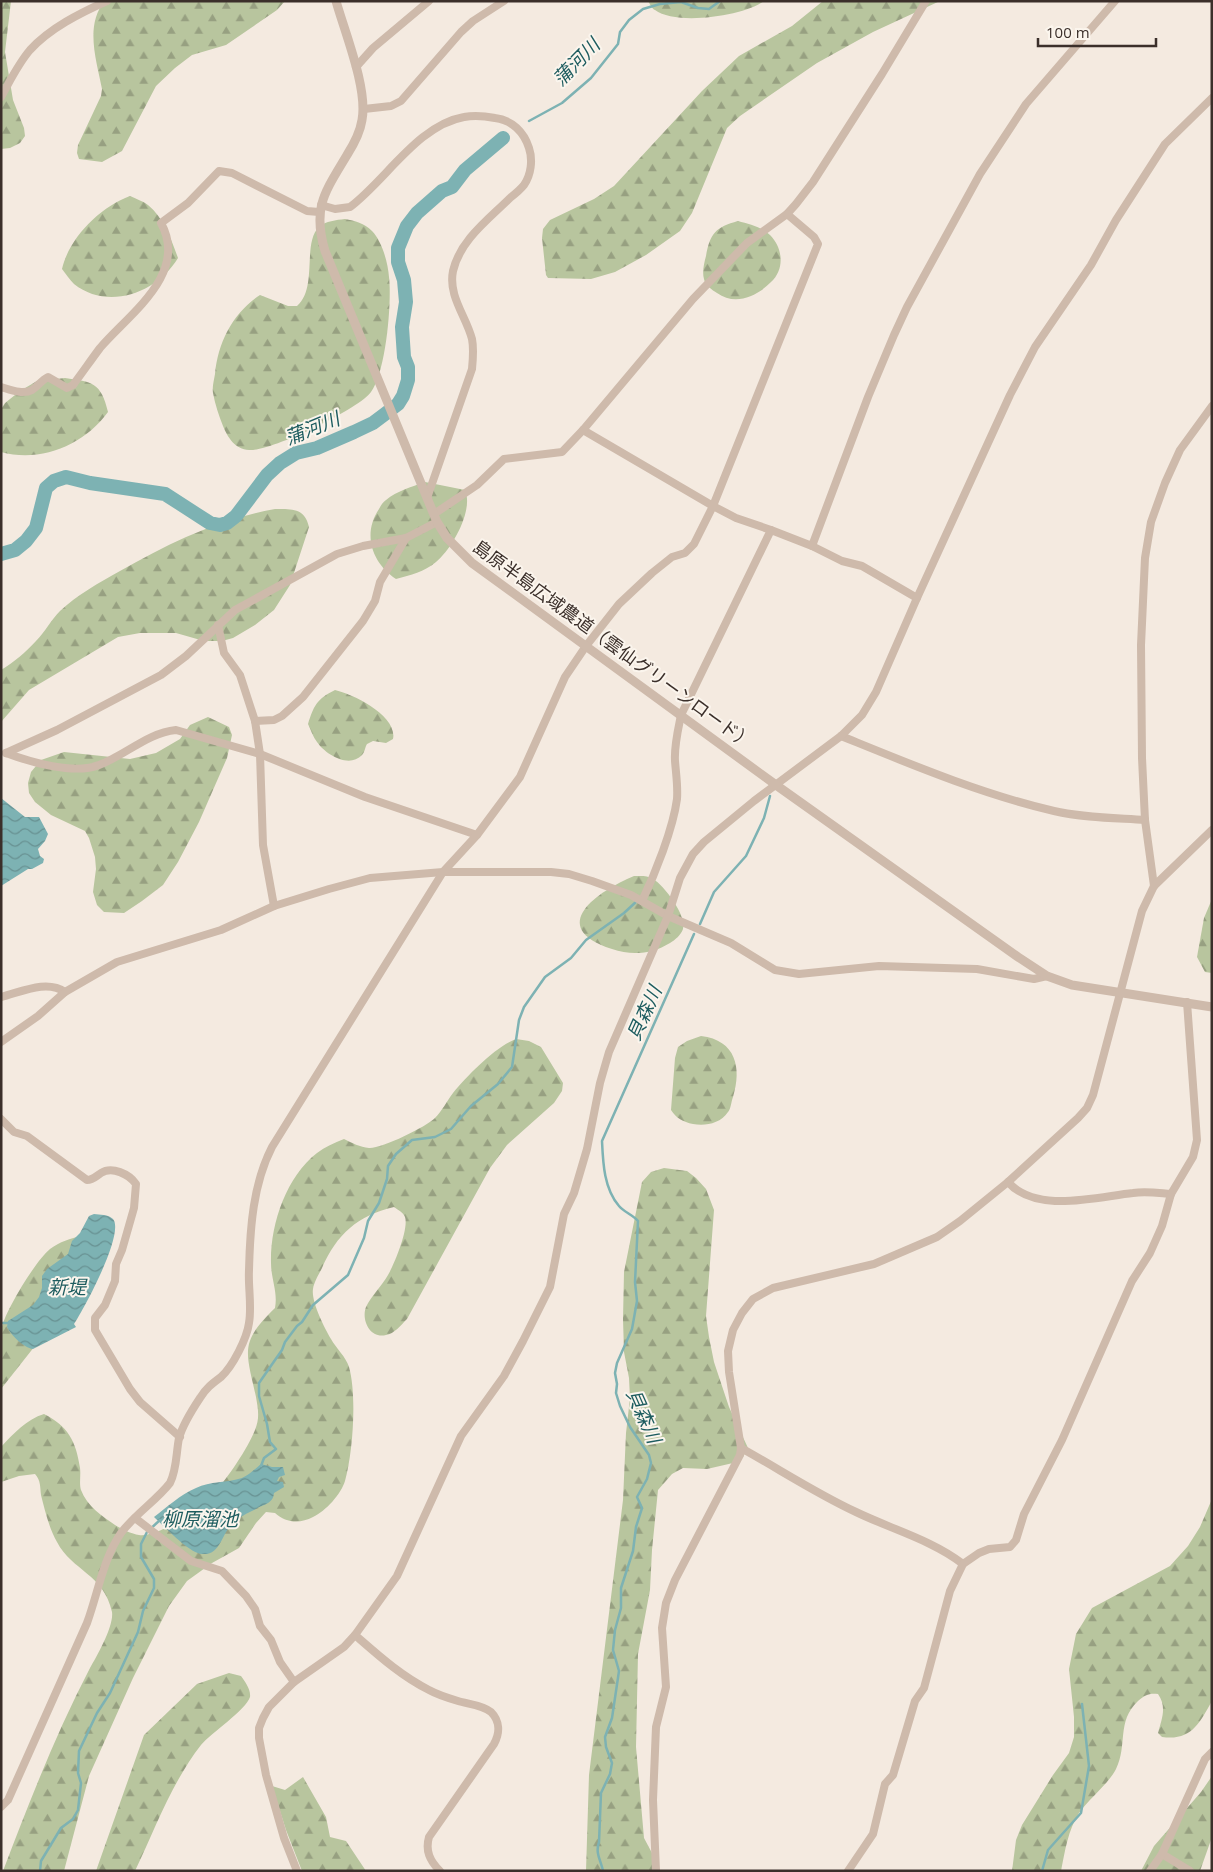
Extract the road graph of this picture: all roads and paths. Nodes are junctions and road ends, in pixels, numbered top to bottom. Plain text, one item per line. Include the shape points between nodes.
1 (107, 1) edge
2 (336, 1) edge
3 (429, 1) edge
4 (504, 1) edge
5 (926, 1) edge
6 (1115, 1) edge
7 (356, 67) junction
8 (1, 97) edge
9 (1212, 98) edge
10 (364, 109) junction
11 (320, 208) junction
12 (787, 214) junction
13 (1, 387) edge
14 (1212, 406) edge
15 (583, 430) junction
16 (427, 498) junction
17 (713, 506) junction
18 (436, 518) junction
19 (771, 530) junction
20 (406, 538) junction
21 (812, 546) junction
22 (917, 598) junction
23 (218, 625) junction
24 (586, 646) junction
25 (681, 715) junction
26 (255, 721) junction
27 (841, 736) junction
28 (3, 753) edge
29 (260, 754) junction
30 (776, 785) junction
31 (1145, 820) junction
32 (1212, 830) edge
33 (477, 835) junction
34 (443, 872) junction
35 (1154, 886) junction
36 (642, 901) junction
37 (274, 906) junction
38 (668, 916) junction
39 (1047, 976) junction
40 (65, 992) junction
41 (1120, 993) junction
42 (1, 997) edge
43 (1187, 1002) junction
44 (1212, 1007) edge
45 (1, 1042) edge
46 (1, 1119) edge
47 (1008, 1182) junction
48 (1171, 1194) junction
49 (180, 1437) junction
50 (742, 1448) junction
51 (135, 1518) junction
52 (963, 1564) junction
53 (354, 1635) junction
54 (294, 1682) junction
55 (1212, 1752) edge
56 (1, 1807) edge
57 (1162, 1854) junction
58 (297, 1871) edge
59 (440, 1871) edge
60 (656, 1871) edge
61 (848, 1871) edge
62 (1150, 1871) edge
63 (1190, 1871) edge

1 - 8 street via 40,40 18,66
2 - 7 street, 島原半島広域農道（雲仙グリーンロード）
3 - 7 street via 373,48
4 - 10 street via 461,32 402,101 391,106
5 - 12 street via 823,166
6 - 21 street via 1026,104 980,174 894,335
7 - 10 street, 島原半島広域農道（雲仙グリーンロード）
9 - 22 street via 1165,144 1091,265 1035,347
10 - 11 street, 島原半島広域農道（雲仙グリーンロード） via 356,141
11 - 13 street via 307,210 232,173 218,171 188,203 161,223 168,246 168,263 160,281 73,385 67,388 48,377 26,392
11 - 16 street, 島原半島広域農道（雲仙グリーンロード） via 320,234 325,251
11 - 16 street via 350,206 425,136 464,117 484,116 507,121 520,131 528,146 530,171 524,184 467,240 457,257 452,290 472,338 474,355
12 - 15 street via 747,243 693,299
12 - 17 street via 818,244
14 - 31 street via 1180,450 1165,483 1151,522 1145,558 1141,646
15 - 17 street
15 - 18 street via 562,452 504,459
16 - 18 street, 島原半島広域農道（雲仙グリーンロード）
17 - 19 street
17 - 24 street via 694,544 652,572 619,604
18 - 20 street
18 - 24 street, 島原半島広域農道（雲仙グリーンロード） via 447,538 472,563
19 - 21 street
19 - 25 street
20 - 23 street via 337,554 254,598
20 - 26 street via 380,582 375,601 303,698 274,720
21 - 22 street via 842,561 862,566
22 - 27 street via 876,692 862,715
23 - 26 street via 224,653 240,676
23 - 28 street via 161,675 57,730
24 - 25 street, 島原半島広域農道（雲仙グリーンロード）
24 - 33 street via 565,677 520,777
25 - 30 street, 島原半島広域農道（雲仙グリーンロード）
25 - 36 street via 676,739 678,783 673,817
26 - 29 street
27 - 30 street
27 - 31 street via 988,792 1054,811 1086,817
28 - 29 street via 50,766 85,768 99,765 163,732 176,730
29 - 33 street via 365,797
29 - 37 street via 263,845
30 - 38 street via 722,826 693,854 680,878
30 - 39 street, 島原半島広域農道（雲仙グリーンロード）
31 - 35 street
32 - 35 street
33 - 34 street
34 - 36 street via 569,874
34 - 37 street via 370,878
34 - 49 street via 265,1161 254,1198 249,1269 250,1322 230,1368 201,1396
35 - 41 street via 1142,911
36 - 38 street
37 - 40 street via 221,930 117,962
38 - 39 street via 731,943 775,970 798,974 879,966 977,969 1034,979
38 - 53 street via 609,1052 587,1148 564,1214 550,1286 504,1376 461,1436 397,1576
39 - 41 street, 島原半島広域農道（雲仙グリーンロード） via 1072,985
40 - 42 street via 50,986
40 - 45 street
41 - 43 street, 島原半島広域農道（雲仙グリーンロード）
41 - 47 street via 1087,1108
43 - 44 street, 島原半島広域農道（雲仙グリーンロード）
43 - 48 street via 1197,1140 1194,1157
46 - 49 street via 14,1132 27,1136 87,1180 112,1171 127,1175 136,1184 134,1208 116,1264 115,1281 96,1318 95,1330 135,1396
47 - 48 street via 1025,1196 1054,1200 1077,1201 1134,1192
47 - 50 street via 960,1221 913,1248 874,1264 773,1288 753,1299 733,1330 728,1351
48 - 52 street via 1150,1253 1132,1281 1062,1440 1024,1514 1016,1540 1010,1547 988,1549
49 - 51 street via 174,1476
50 - 52 street via 854,1512 935,1547
50 - 60 street via 666,1603 662,1628 666,1687 655,1736
51 - 54 street via 190,1561 222,1571 255,1609 260,1626
51 - 56 street via 122,1532 108,1557 87,1623 8,1800
52 - 61 street via 950,1590 924,1688 915,1700 893,1775 885,1784 874,1834
53 - 54 street via 332,1656
53 - 59 street via 413,1682 444,1697 487,1710 497,1723 494,1744 429,1837 429,1855
54 - 58 street via 269,1707 259,1728 259,1738 266,1775
55 - 57 street via 1205,1759
57 - 62 street
57 - 63 street

